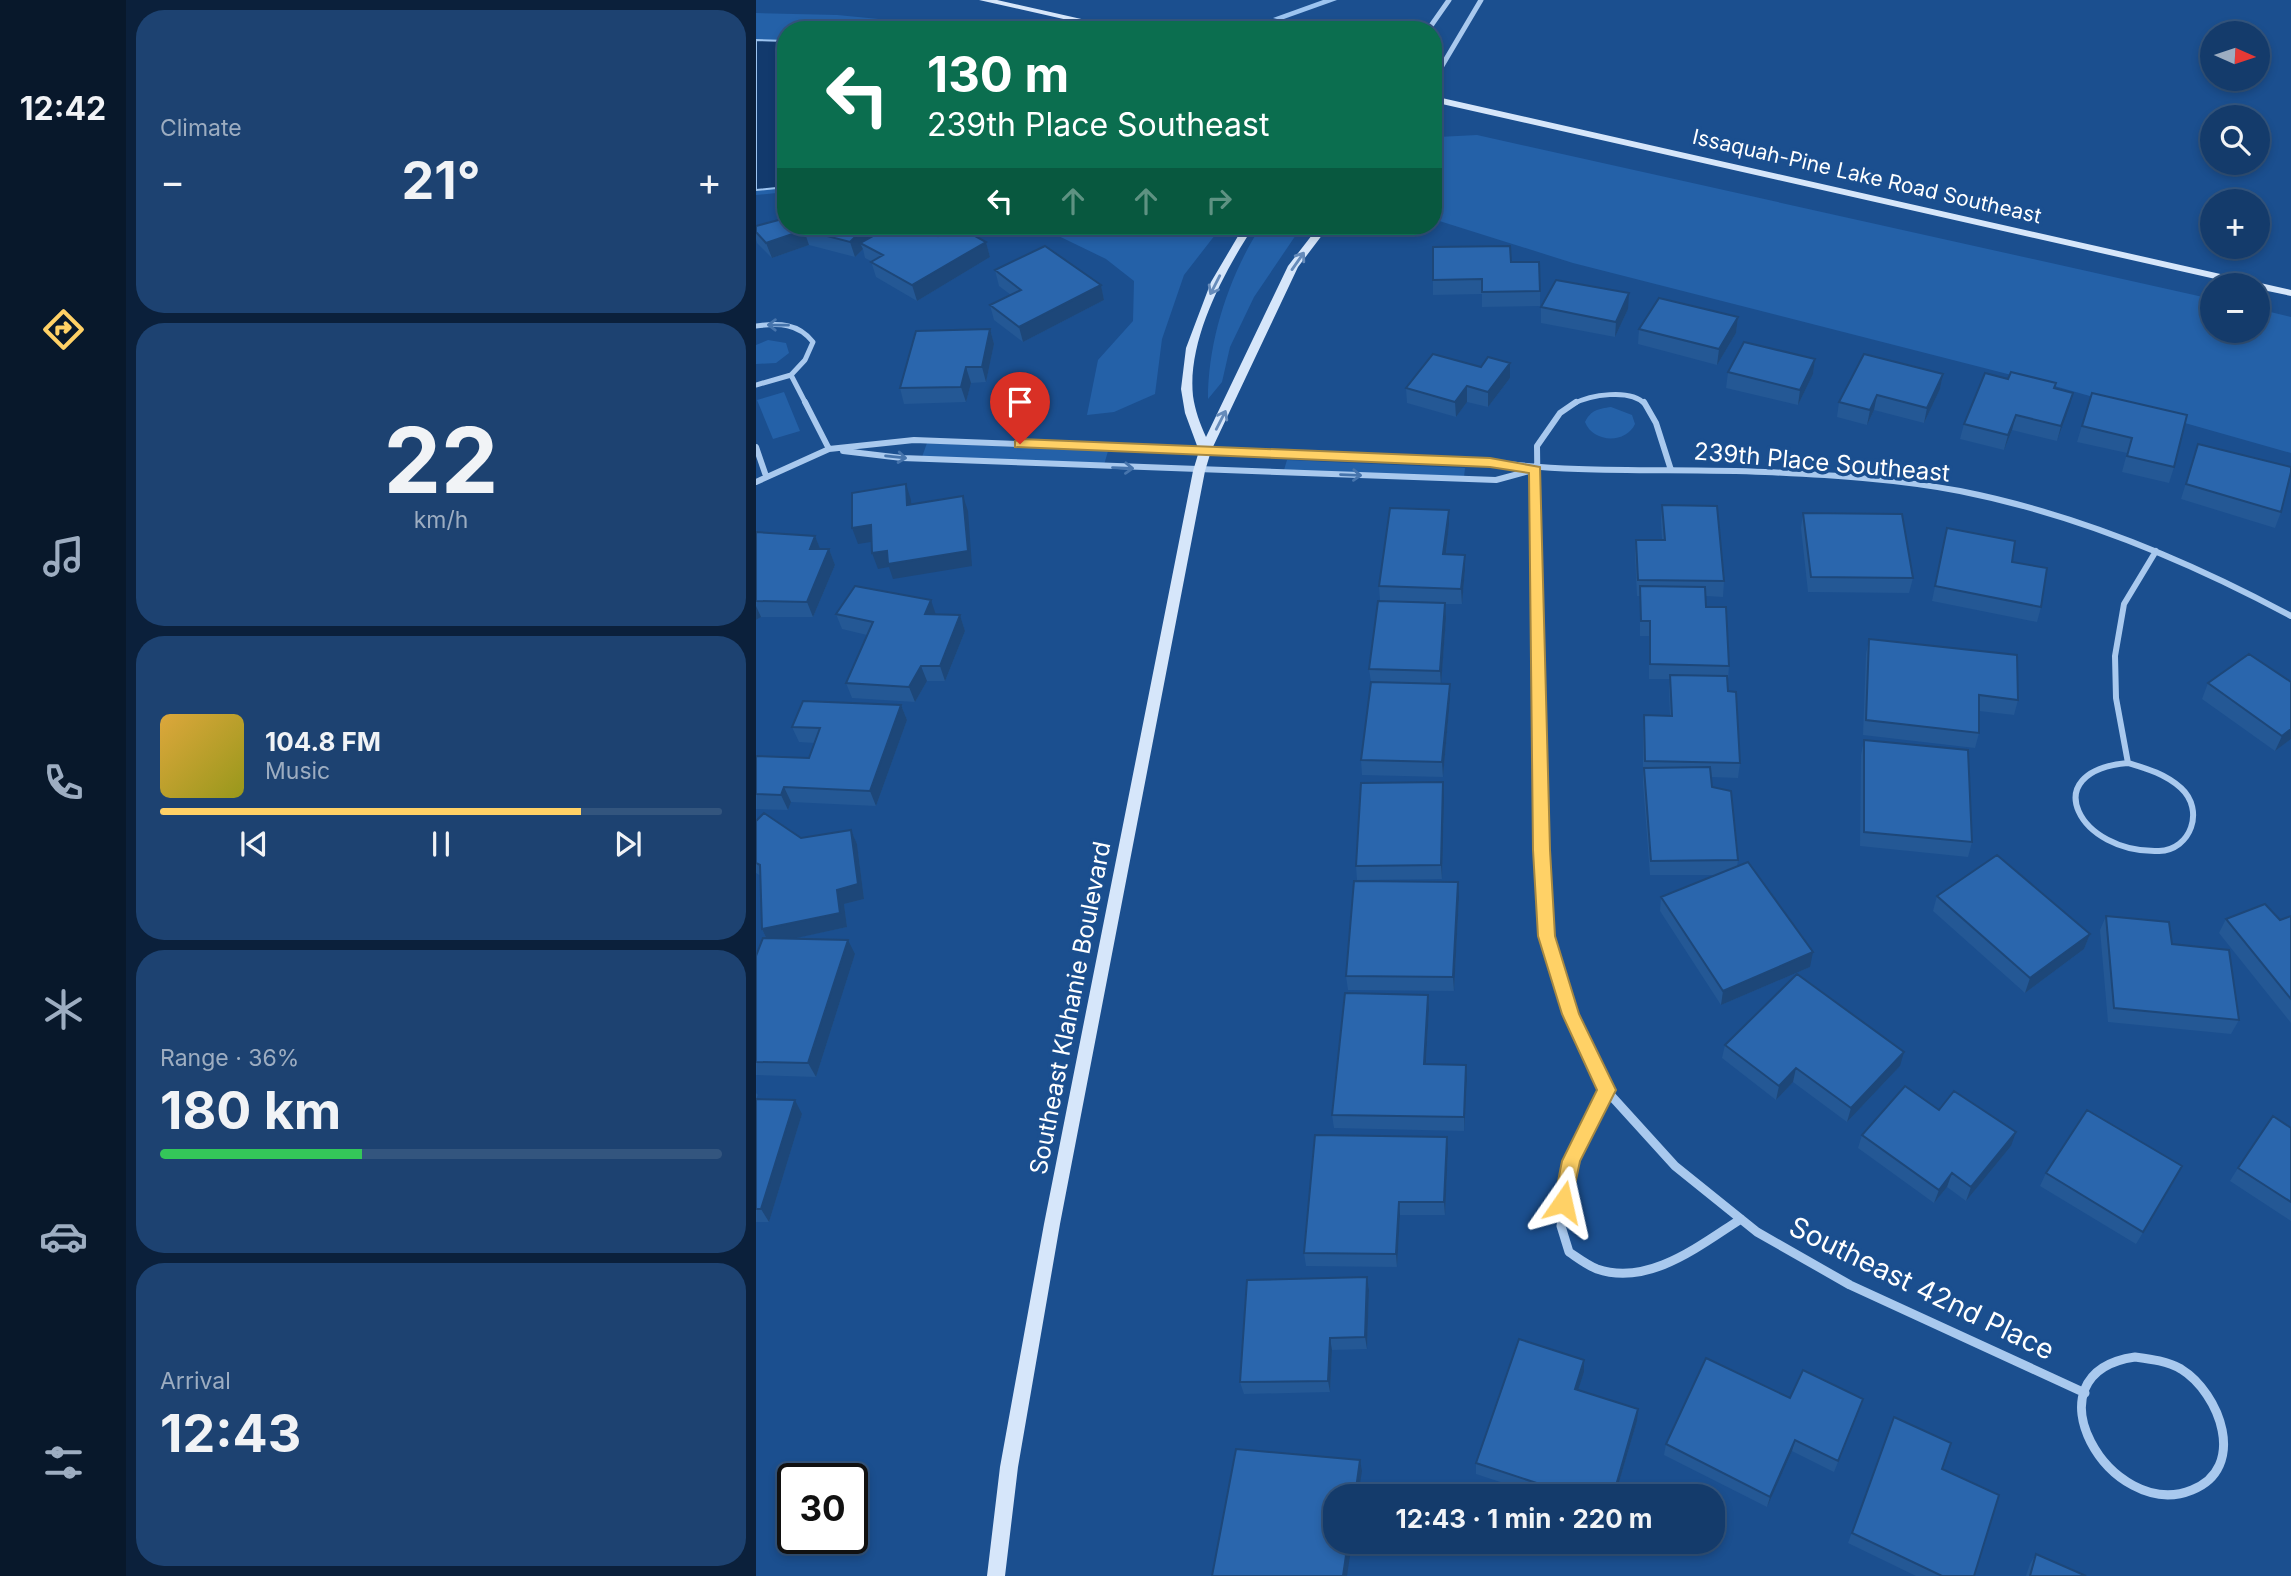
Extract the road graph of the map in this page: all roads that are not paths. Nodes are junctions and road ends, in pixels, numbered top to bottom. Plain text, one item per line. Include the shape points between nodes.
1 (984, 0) edge
2 (1449, 0) edge
3 (1481, 0) edge
4 (1083, 21) edge
5 (1434, 21) edge
6 (1442, 67) edge
7 (1442, 101) edge
8 (1242, 235) edge
9 (1317, 235) edge
10 (2291, 293) edge
11 (756, 326) edge
12 (791, 376) junction
13 (756, 385) edge
14 (756, 447) edge
15 (828, 449) junction
16 (1205, 451) junction
17 (1535, 470) junction
18 (1671, 470) junction
19 (1199, 471) junction
20 (766, 476) junction
21 (756, 482) edge
22 (2156, 551) junction
23 (2291, 616) edge
24 (2128, 762) junction
25 (1606, 1090) junction
26 (1741, 1219) junction
27 (2085, 1393) junction
28 (996, 1576) edge

1 - 4 street
2 - 5 street
3 - 6 street
7 - 10 street, Issaquah-Pine Lake Road Southeast
8 -> 16 street via 1210,296 1193,346 1186,388
16 -> 9 street, Southeast Klahanie Boulevard via 1293,266
12 -> 11 street via 811,351 813,342 807,333 797,326
12 - 13 street
12 - 15 street
14 - 20 street
15 - 16 street, 239th Place Southeast via 914,440
15 -> 19 street, 239th Place Southeast via 902,458
15 - 20 street, 239th Place Southeast
16 - 17 street, 239th Place Southeast via 1490,462
16 - 19 street, Southeast Klahanie Boulevard
17 - 18 street, 239th Place Southeast
17 - 18 street, Southeast 42nd Place via 1537,446 1569,404 1583,397 1625,396 1641,399 1650,409
19 -> 17 street, 239th Place Southeast via 1496,480
17 - 25 street, Southeast 42nd Place via 1547,936 1570,1014
18 - 22 street, 239th Place Southeast via 1894,482 1984,497
19 - 28 street, Southeast Klahanie Boulevard via 1052,1223 1009,1466
20 - 21 street, 239th Place Southeast
22 - 23 street, 239th Place Southeast
22 - 24 street via 2124,604 2115,656 2116,698
24 - 24 street via 2092,770 2081,781 2076,795 2078,811 2087,826 2121,849 2163,852 2180,845 2191,834 2196,819 2193,803 2168,775
25 - 26 street, Southeast 42nd Place via 1675,1166
25 - 26 street via 1571,1161 1561,1226 1569,1251 1597,1269 1630,1274 1667,1262
26 - 27 street, Southeast 42nd Place via 1850,1285
27 - 27 street via 2082,1416 2087,1439 2102,1462 2122,1480 2147,1492 2172,1495 2195,1490 2212,1476 2223,1457 2225,1433 2217,1409 2203,1387 2183,1370 2135,1357 2113,1362 2095,1374

